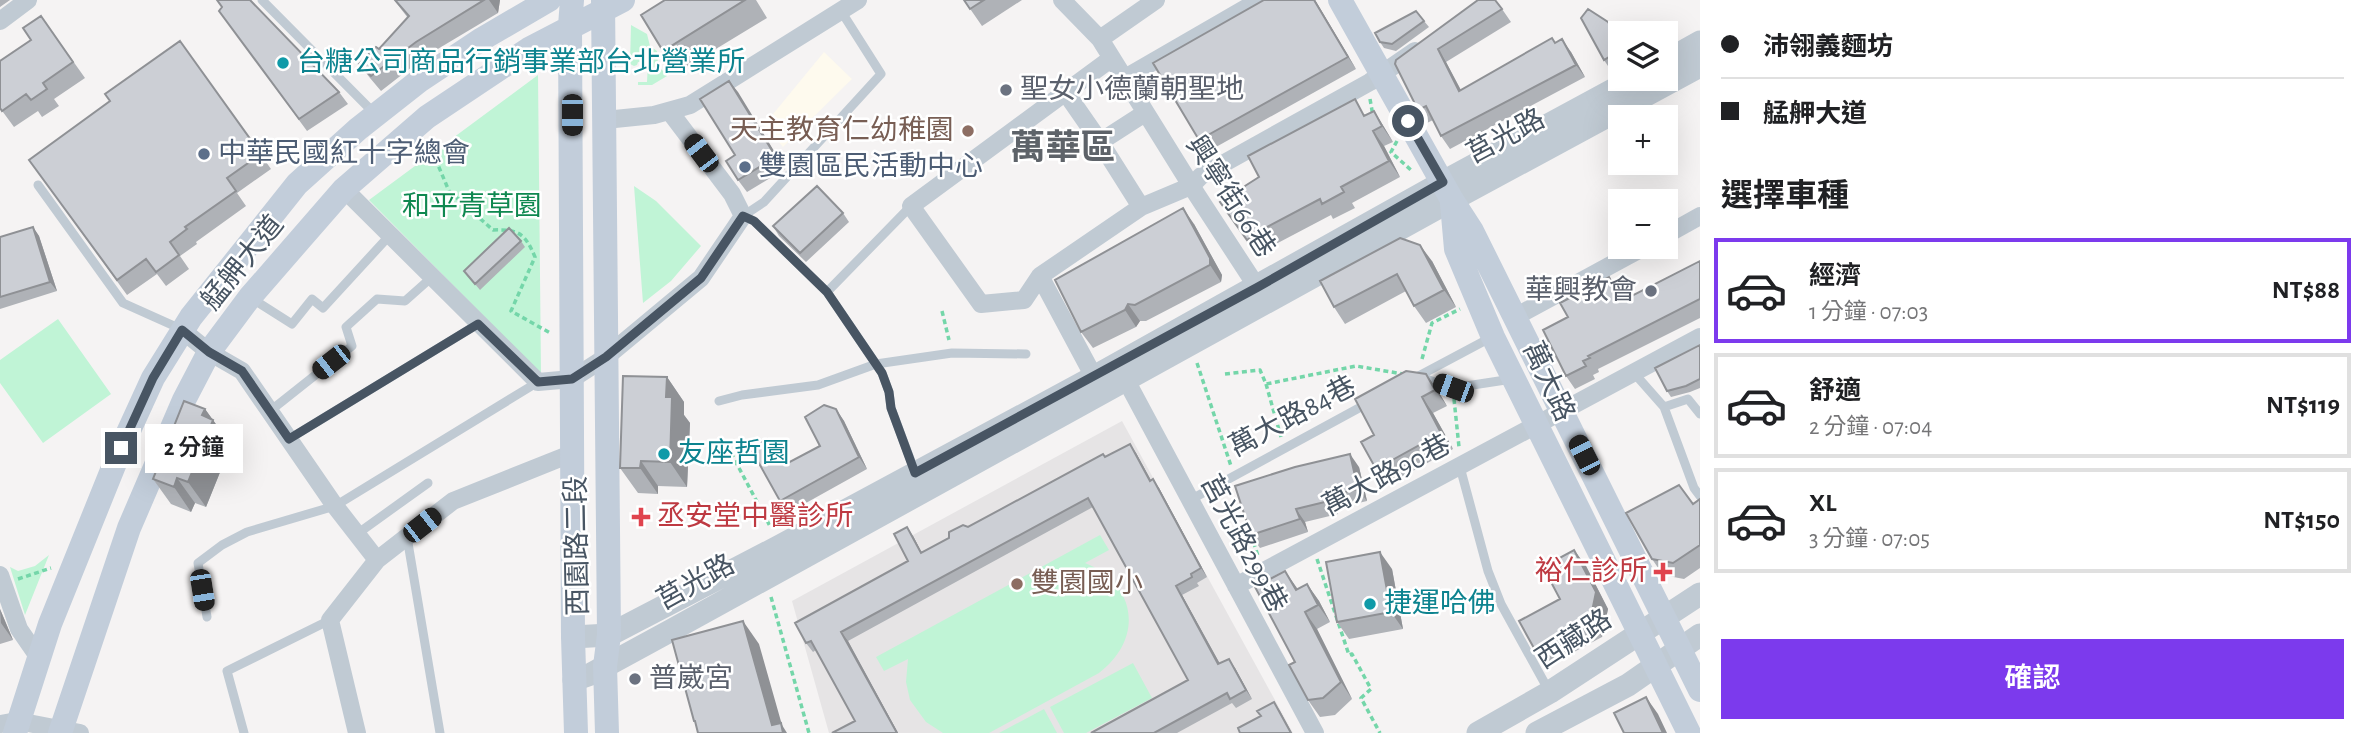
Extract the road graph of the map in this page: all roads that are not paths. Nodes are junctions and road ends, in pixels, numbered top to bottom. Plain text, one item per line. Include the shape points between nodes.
1 (29, 0) edge
2 (262, 0) edge
3 (859, 0) edge
4 (1062, 0) edge
5 (1156, 0) edge
6 (1260, 0) edge
7 (1340, 0) edge
8 (610, 3) edge
9 (550, 8) edge
10 (841, 11) junction
11 (0, 20) edge
12 (1433, 38) edge
13 (1100, 39) junction
14 (1700, 42) edge
15 (1678, 54) edge
16 (1112, 58) junction
17 (1700, 66) edge
18 (1381, 75) junction
19 (1125, 78) junction
20 (1613, 91) edge
21 (1066, 93) junction
22 (670, 112) junction
23 (1145, 113) junction
24 (376, 115) junction
25 (605, 120) junction
26 (1100, 142) junction
27 (38, 185) edge
28 (1191, 186) junction
29 (344, 189) junction
30 (1447, 191) junction
31 (911, 206) junction
32 (1140, 207) junction
33 (743, 216) junction
34 (1700, 216) edge
35 (1678, 228) edge
36 (390, 235) junction
37 (1622, 259) edge
38 (1040, 276) junction
39 (432, 277) junction
40 (1258, 287) junction
41 (827, 292) junction
42 (250, 297) junction
43 (1515, 317) junction
44 (478, 324) junction
45 (182, 330) junction
46 (1493, 337) junction
47 (1700, 337) edge
48 (209, 352) junction
49 (1026, 355) dead end
50 (606, 357) junction
51 (876, 363) junction
52 (1634, 372) junction
53 (1418, 376) junction
54 (1094, 377) junction
55 (1514, 378) junction
56 (572, 379) junction
57 (1126, 380) junction
58 (538, 382) junction
59 (1406, 383) edge
60 (1381, 396) edge
61 (719, 401) dead end
62 (1664, 407) junction
63 (1561, 410) junction
64 (270, 411) junction
65 (1700, 414) edge
66 (1536, 424) junction
67 (289, 439) junction
68 (573, 453) junction
69 (1460, 467) junction
70 (915, 473) junction
71 (428, 482) dead end
72 (1697, 492) edge
73 (1682, 495) edge
74 (1190, 500) junction
75 (335, 506) junction
76 (357, 534) junction
77 (407, 537) junction
78 (377, 560) junction
79 (1, 581) edge
80 (1236, 586) junction
81 (1700, 594) edge
82 (1664, 616) junction
83 (207, 617) dead end
84 (330, 620) junction
85 (1639, 634) junction
86 (609, 635) junction
87 (573, 637) junction
88 (1690, 642) edge
89 (39, 658) junction
90 (605, 666) junction
91 (1655, 667) junction
92 (574, 680) junction
93 (1700, 690) edge
94 (1550, 692) junction
95 (11, 726) edge
96 (67, 731) edge
97 (244, 733) edge
98 (357, 733) edge
99 (440, 733) edge
100 (576, 733) edge
101 (607, 733) edge
102 (1315, 733) edge
103 (1478, 733) edge
104 (1537, 733) edge
105 (1689, 733) edge

1 - 11 street
2 - 24 lane
3 - 10 street
4 - 13 street, 興寧街66巷
5 - 13 street
6 - 19 street
7 - 18 main road, 萬大路
8 - 9 main road, 艋舺大道
8 - 25 main road, 西園路二段
9 - 24 main road, 艋舺大道 via 482,38
9 - 29 main road, 艋舺大道 via 529,49 427,117
9 - 56 main road, 西園路二段
10 - 22 street via 690,105
10 - 33 lane via 881,74 764,202
12 - 18 street
13 - 16 street, 興寧街66巷
14 - 15 street
16 - 19 street, 興寧街66巷
16 - 21 street
17 - 30 street, 莒光路
18 - 28 street via 1201,176
18 - 30 main road, 萬大路
19 - 23 street, 興寧街66巷
20 - 30 street, 莒光路
21 - 26 street
21 - 31 street
22 - 25 street
22 - 33 street via 732,194
23 - 26 street
23 - 28 street, 興寧街66巷
24 - 45 main road, 艋舺大道 via 297,184
25 - 50 main road, 西園路二段
26 - 32 street
27 - 45 lane via 123,303
28 - 32 street
28 - 40 street, 興寧街66巷
29 - 36 street
29 - 42 main road, 艋舺大道
30 - 40 street, 莒光路
30 - 43 main road, 萬大路
30 - 46 main road, 萬大路 via 1456,249
30 - 57 street, 莒光路
31 - 38 street via 981,304 1024,300
31 - 41 lane
32 - 38 street
33 - 41 lane via 754,221
33 - 50 street via 701,278
34 - 35 street
36 - 39 street
36 - 42 lane via 323,308 312,299 292,324
37 - 43 street
38 - 54 street
39 - 44 street
39 - 64 lane via 405,302 377,299 346,327 352,346
40 - 54 street, 莒光路
41 - 51 lane
42 - 48 main road, 艋舺大道
43 - 63 main road, 萬大路
44 - 58 street
44 - 67 lane
45 - 48 street
45 - 89 main road, 艋舺大道 via 153,378 121,448
46 - 53 lane
46 - 55 main road, 萬大路
47 - 52 street, 萬大路90巷
48 - 64 street via 242,371
48 - 96 main road, 艋舺大道 via 129,528
49 - 51 lane via 952,353
50 - 56 street
50 - 86 main road, 西園路二段
51 - 61 lane via 818,385
51 - 70 lane
52 - 62 lane
52 - 63 street, 萬大路90巷
53 - 55 lane via 1453,388
53 - 59 lane
54 - 70 street, 莒光路
55 - 66 main road, 萬大路
56 - 58 street
56 - 68 main road, 西園路二段
57 - 74 street, 莒光路299巷
57 - 90 street, 莒光路 via 766,579 672,638
58 - 75 lane
60 - 74 lane, 萬大路84巷
62 - 65 lane via 1688,398
62 - 72 lane
63 - 66 street, 萬大路90巷
63 - 82 main road, 萬大路 via 1626,524
64 - 67 street
66 - 69 street, 萬大路90巷
66 - 85 main road, 萬大路
67 - 75 street
68 - 77 street via 453,501
68 - 87 main road, 西園路二段
69 - 80 street, 萬大路90巷
69 - 94 lane via 1501,604
70 - 86 street, 莒光路
71 - 76 lane
72 - 73 lane
74 - 80 street, 莒光路299巷
75 - 76 street
75 - 83 lane via 247,532 198,563
76 - 78 street
77 - 78 street
77 - 99 lane
78 - 84 street
79 - 89 street via 19,629
80 - 102 street, 莒光路299巷
81 - 82 street, 西藏路
82 - 85 street, 西藏路
82 - 88 main road, 萬大路
84 - 97 lane via 226,671
84 - 98 street
85 - 91 main road, 萬大路
85 - 94 street, 西藏路
86 - 87 street
86 - 90 main road, 西園路二段
87 - 92 main road, 西園路二段
88 - 91 street
88 - 93 main road, 萬大路
89 - 95 main road, 艋舺大道
90 - 92 street, 莒光路
90 - 101 main road, 西園路二段
91 - 104 street
91 - 105 main road, 萬大路
92 - 100 main road, 西園路二段
94 - 103 street, 西藏路
95 - 96 street

